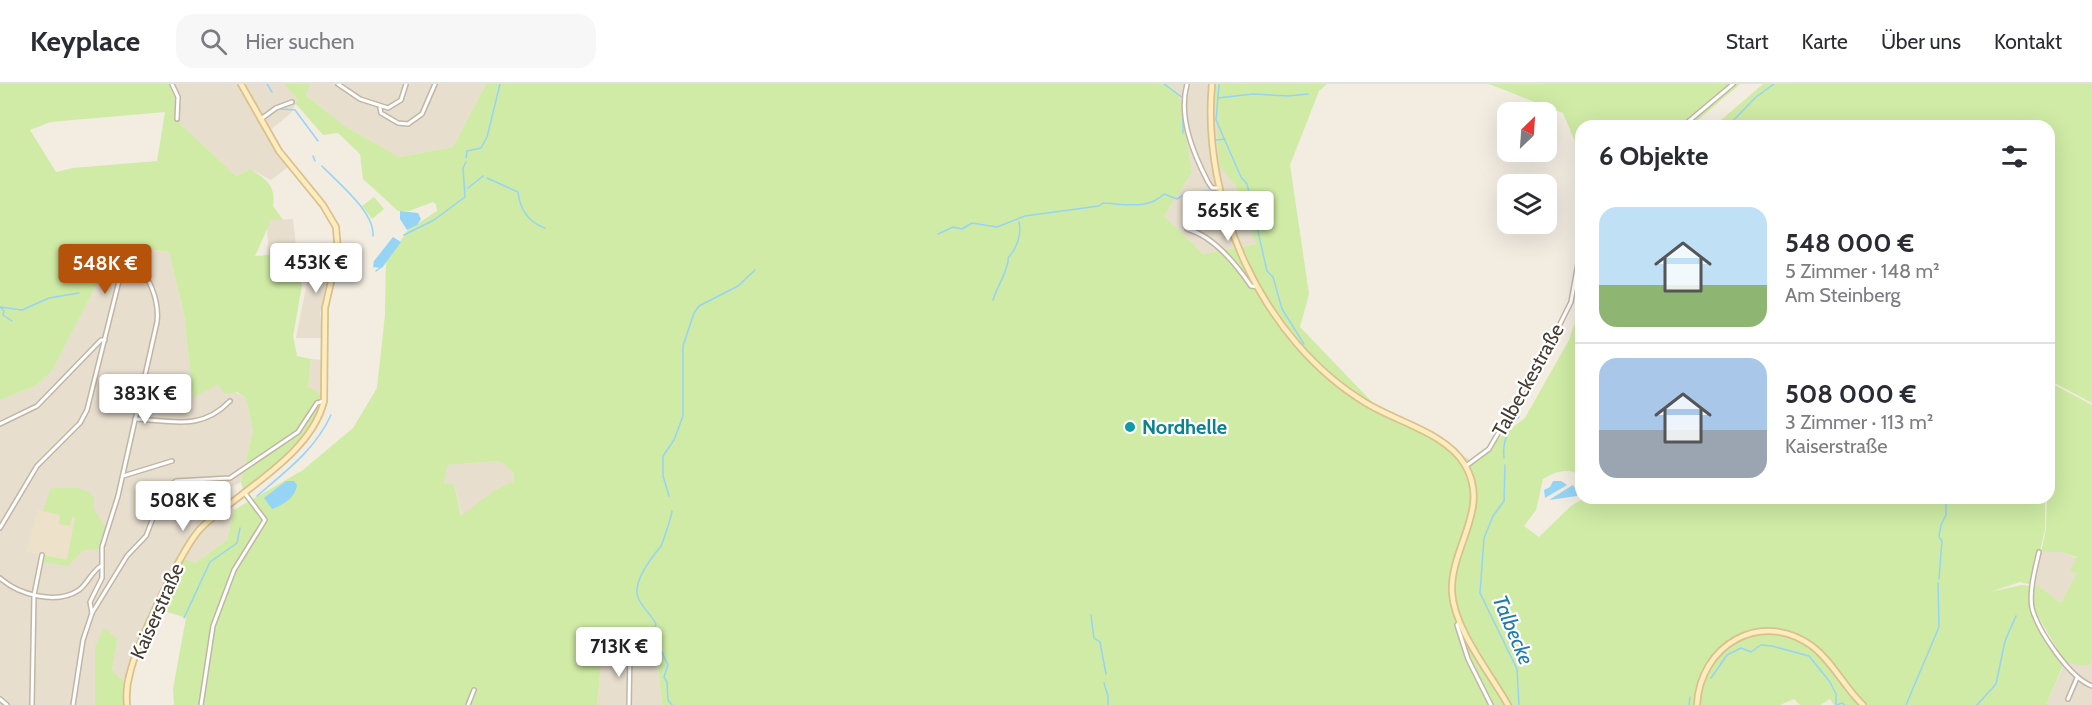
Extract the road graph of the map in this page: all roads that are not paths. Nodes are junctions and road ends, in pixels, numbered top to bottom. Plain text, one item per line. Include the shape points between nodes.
1 (172, 84) edge
2 (241, 84) edge
3 (338, 84) edge
4 (406, 84) edge
5 (435, 84) edge
6 (1187, 84) edge
7 (1212, 84) edge
8 (1733, 84) edge
9 (292, 102) dead end
10 (380, 107) junction
11 (177, 119) dead end
12 (259, 120) junction
13 (1690, 120) edge
14 (1218, 188) junction
15 (1187, 229) dead end
16 (135, 250) dead end
17 (129, 267) junction
18 (1575, 277) edge
19 (1258, 287) junction
20 (105, 340) junction
21 (230, 401) dead end
22 (324, 401) junction
23 (135, 419) junction
24 (0, 424) edge
25 (172, 462) dead end
26 (1466, 466) junction
27 (123, 476) junction
28 (244, 492) junction
29 (0, 528) edge
30 (2039, 552) dead end
31 (42, 555) dead end
32 (101, 565) junction
33 (0, 578) edge
34 (34, 595) junction
35 (92, 613) junction
36 (1461, 621) junction
37 (630, 652) dead end
38 (2077, 678) junction
39 (2092, 686) edge
40 (474, 690) dead end
41 (0, 699) edge
42 (2068, 699) dead end
43 (7, 705) edge
44 (32, 705) edge
45 (74, 705) edge
46 (127, 705) edge
47 (201, 705) edge
48 (468, 705) edge
49 (629, 705) edge
50 (1491, 705) edge
51 (1508, 705) edge
52 (1696, 705) edge
53 (1863, 705) edge

1 - 11 street via 178,97
2 - 12 main road, Kaiserstraße
3 - 10 street
4 - 10 street via 396,105
5 - 10 street via 422,114 408,124 393,121 381,113
6 - 14 street via 1189,139 1208,182 1212,188
7 - 14 main road via 1212,155
8 - 13 street
9 - 12 street
12 - 22 main road, Kaiserstraße via 279,152 332,218 338,236 325,308
14 - 19 main road via 1235,240
15 - 19 street via 1224,253 1251,286
16 - 17 street
17 - 20 street via 120,278
17 - 23 street via 140,271 147,280 158,310
18 - 26 street, Talbeckestraße via 1570,302 1552,340 1489,449
19 - 26 main road via 1286,328 1337,383 1366,403 1442,442
20 - 24 street via 37,406
20 - 29 street via 80,423 37,466
21 - 23 street via 194,423
22 - 28 main road, Kaiserstraße via 321,415 303,441
22 - 35 street via 317,404 298,432 230,478 176,481 163,492 146,536 127,556
23 - 27 street
25 - 27 street
26 - 36 main road via 1475,500 1473,517 1452,580 1452,594
27 - 32 street via 102,547
28 - 46 main road, Kaiserstraße via 201,527 186,547 134,661
28 - 47 street via 265,520 234,570 216,616 208,642
30 - 38 street via 2032,610
31 - 34 street
32 - 34 street via 80,589 70,594
32 - 35 street via 101,584 89,606
33 - 34 street via 16,590
34 - 44 street
35 - 45 street via 83,640
36 - 50 street via 1456,626 1459,638
36 - 51 main road
37 - 49 street
38 - 39 street
38 - 42 street
40 - 48 street
41 - 43 street
52 - 53 main road via 1703,675 1718,652 1738,638 1772,631 1793,636 1817,650

